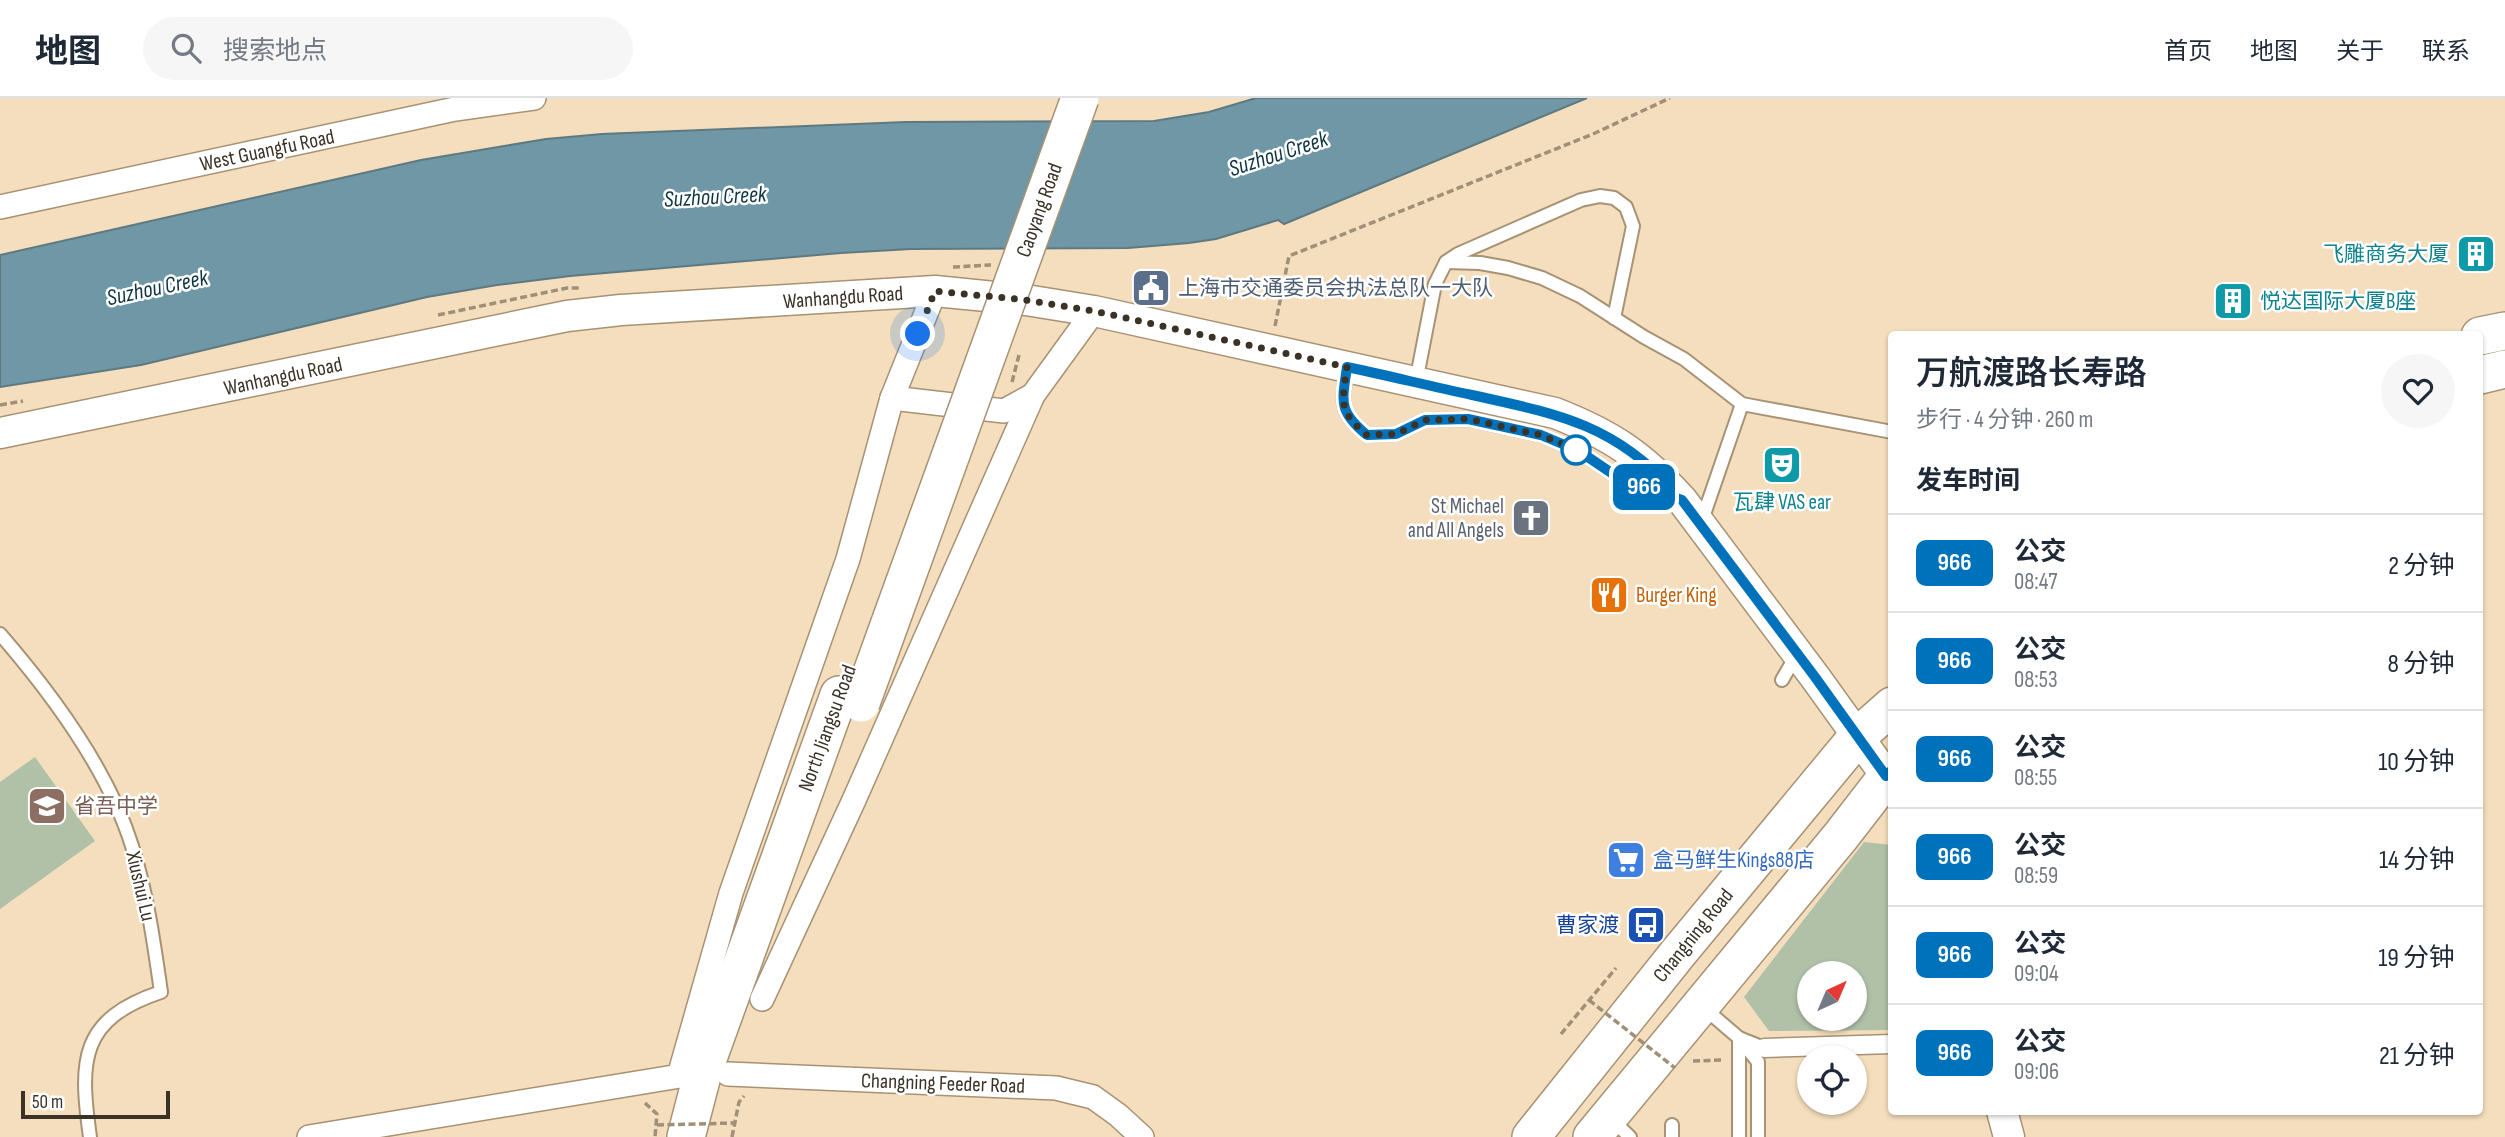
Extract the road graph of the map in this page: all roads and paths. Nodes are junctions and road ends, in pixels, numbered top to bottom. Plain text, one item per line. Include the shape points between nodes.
1 (534, 98) edge
2 (1055, 98) edge
3 (1080, 98) edge
4 (1670, 98) edge
5 (0, 207) edge
6 (1446, 262) junction
7 (935, 291) junction
8 (1094, 311) junction
9 (1614, 317) junction
10 (998, 330) junction
11 (2505, 331) edge
12 (2483, 336) edge
13 (1271, 350) junction
14 (1347, 367) junction
15 (2505, 369) edge
16 (2483, 374) edge
17 (1416, 383) junction
18 (1033, 396) junction
19 (892, 398) junction
20 (1742, 404) junction
21 (1004, 411) junction
22 (1888, 431) edge
23 (0, 433) edge
24 (1682, 500) junction
25 (1700, 523) junction
26 (0, 634) edge
27 (1797, 653) junction
28 (1782, 680) dead end
29 (1888, 710) edge
30 (1858, 736) junction
31 (1888, 774) edge
32 (1888, 779) edge
33 (1616, 968) dead end
34 (762, 999) dead end
35 (1589, 1000) junction
36 (1701, 1006) junction
37 (1561, 1034) dead end
38 (1739, 1038) junction
39 (1888, 1045) edge
40 (1764, 1048) joint
41 (1675, 1069) dead end
42 (714, 1079) junction
43 (641, 1102) dead end
44 (2003, 1115) edge
45 (721, 1130) edge
46 (1610, 1130) edge
47 (671, 1131) edge
48 (90, 1137) edge
49 (309, 1137) edge
50 (655, 1137) edge
51 (732, 1137) edge
52 (1142, 1137) edge
53 (1531, 1137) edge
54 (1739, 1137) edge
55 (1758, 1137) edge
56 (2009, 1137) edge

1 - 5 street, West Guangfu Road via 455,109
2 - 10 main road, Caoyang Road
3 - 10 main road, Caoyang Road, bridge
4 - 13 path via 1593,134 1289,256
6 - 9 lane via 1480,263 1542,278
6 - 9 lane via 1581,200 1600,195 1614,198 1626,207 1633,226
6 - 17 lane via 1435,284
7 - 8 street, Wanhangdu Road
7 - 19 street
7 - 23 street, Wanhangdu Road via 567,316
8 - 13 street, Wanhangdu Road
8 - 18 street
9 - 20 lane via 1684,359
10 - 21 path
10 - 42 main road, North Jiangsu Road via 850,699
11 - 12 main road
13 - 14 street, Wanhangdu Road
14 - 17 street, Wanhangdu Road
14 - 24 lane via 1342,402 1352,423 1367,435 1396,434 1425,420 1468,419 1541,435 1579,451 1619,478
15 - 16 main road
17 - 24 street, Wanhangdu Road via 1555,413 1589,427 1638,457
18 - 21 street
18 - 34 street
19 - 21 street
19 - 42 street via 848,559 730,893
20 - 22 lane
20 - 25 lane
24 - 25 street, Wanhangdu Road
25 - 27 street, Wanhangdu Road
26 - 48 lane, Xiushui Lu via 76,734 109,791 131,844 153,935 161,992 114,1013 89,1051 84,1075
27 - 28 lane
27 - 30 street, Wanhangdu Road
29 - 30 main road, Changning Road
30 - 31 street, Wanhangdu Road
30 - 53 main road, Changning Road
32 - 36 main road
33 - 35 path
35 - 37 path
35 - 41 path, bridge
36 - 38 lane
36 - 46 main road
38 - 40 lane
38 - 54 lane
38 - 55 lane via 1758,1062
39 - 40 street
42 - 45 main road, North Jiangsu Road
42 - 45 path via 739,1102
42 - 47 main road, North Jiangsu Road
42 - 49 street, Changning Feeder Road
42 - 52 street, Changning Feeder Road via 1056,1088 1093,1097
43 - 47 path via 650,1105
44 - 56 street
45 - 47 path, bridge
45 - 51 path
47 - 50 path

